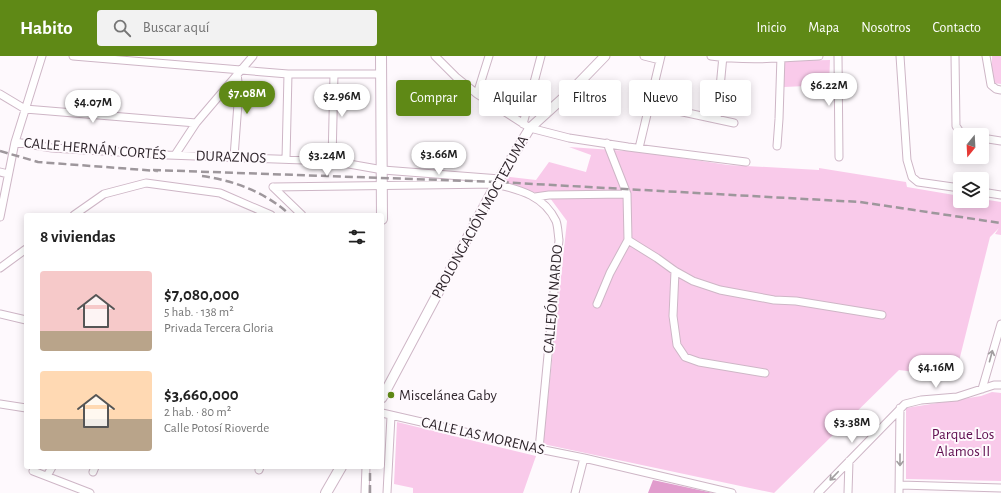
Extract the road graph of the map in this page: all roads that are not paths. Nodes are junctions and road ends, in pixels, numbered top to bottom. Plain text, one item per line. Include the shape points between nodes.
1 (42, 56) edge
2 (73, 56) edge
3 (253, 56) edge
4 (382, 56) edge
5 (435, 56) edge
6 (489, 56) edge
7 (541, 56) edge
8 (605, 56) edge
9 (644, 56) edge
10 (711, 56) edge
11 (819, 56) edge
12 (838, 56) edge
13 (900, 56) edge
14 (955, 56) edge
15 (986, 56) edge
16 (723, 57) edge
17 (781, 57) edge
18 (660, 58) edge
19 (239, 72) junction
20 (288, 74) junction
21 (334, 74) junction
22 (381, 74) junction
23 (1001, 90) edge
24 (0, 94) edge
25 (477, 94) junction
26 (25, 108) junction
27 (692, 114) edge
28 (717, 119) junction
29 (196, 123) junction
30 (734, 123) dead end
31 (527, 126) junction
32 (957, 128) edge
33 (989, 139) edge
34 (1001, 141) edge
35 (15, 142) junction
36 (606, 143) junction
37 (777, 146) dead end
38 (639, 148) junction
39 (174, 155) junction
40 (234, 157) junction
41 (839, 157) dead end
42 (286, 159) junction
43 (332, 161) junction
44 (746, 162) dead end
45 (383, 170) junction
46 (0, 172) edge
47 (8, 174) junction
48 (498, 182) junction
49 (382, 186) junction
50 (953, 187) edge
51 (989, 193) edge
52 (627, 194) junction
53 (1001, 195) edge
54 (535, 197) junction
55 (77, 213) edge
56 (266, 213) edge
57 (300, 213) edge
58 (382, 213) edge
59 (0, 217) edge
60 (628, 240) junction
61 (24, 250) edge
62 (0, 268) edge
63 (675, 271) junction
64 (597, 304) dead end
65 (0, 314) edge
66 (882, 315) dead end
67 (24, 320) edge
68 (1001, 324) edge
69 (999, 335) edge
70 (765, 373) dead end
71 (1001, 385) edge
72 (982, 389) junction
73 (384, 394) edge
74 (0, 404) edge
75 (24, 408) edge
76 (900, 408) junction
77 (384, 414) edge
78 (391, 416) junction
79 (539, 449) junction
80 (584, 458) junction
81 (849, 461) junction
82 (51, 469) edge
83 (340, 469) edge
84 (366, 469) edge
85 (33, 471) dead end
86 (47, 476) junction
87 (900, 484) junction
88 (1001, 488) edge
89 (950, 490) edge
90 (90, 493) edge
91 (326, 493) edge
92 (365, 493) edge
93 (387, 493) edge
94 (576, 493) edge
95 (732, 493) edge
96 (818, 493) edge
97 (848, 493) edge
98 (899, 493) edge

1 - 26 street
2 - 19 street
3 - 19 street
4 - 22 main road
5 - 25 street
6 - 25 street
7 - 31 street
8 - 31 street, PROLONGACIÓN MOCTEZUMA via 573,89
9 - 18 street
10 - 16 street
11 - 17 street
12 - 41 street
13 - 50 street via 907,160 912,177 918,182
14 - 32 street
15 - 23 street via 991,85
16 - 17 street
16 - 28 street
17 - 37 street
18 - 38 street
19 - 20 street
19 - 29 street
19 - 40 street via 240,90
20 - 21 street
20 - 42 street
21 - 22 street
21 - 43 street
22 - 45 main road
24 - 26 street
25 - 31 street
26 - 29 street
26 - 35 street
27 - 28 street
28 - 30 street
29 - 39 street
31 - 36 street via 569,138
31 - 48 street, PROLONGACIÓN MOCTEZUMA
33 - 34 street
35 - 39 street, CALLE HERNÁN CORTÉS via 52,148
35 - 47 street
36 - 38 street
36 - 52 street
38 - 44 street
39 - 40 street, DURAZNOS
40 - 42 street, DURAZNOS
42 - 43 street, DURAZNOS
43 - 45 street, DURAZNOS
45 - 48 street, DURAZNOS
45 - 49 main road
46 - 47 street
47 - 59 street
48 - 49 street
48 - 54 street, CALLEJÓN NARDO
48 - 73 street, PROLONGACIÓN MOCTEZUMA
49 - 57 street via 273,187
49 - 58 main road
51 - 53 street
52 - 54 street
52 - 60 street
54 - 79 street, CALLEJÓN NARDO via 548,209 556,222 559,240
55 - 56 street via 104,194 146,183 220,194
60 - 63 street
60 - 64 street
61 - 62 street
63 - 66 street via 693,281 720,290
63 - 70 street via 673,316 677,345 685,357 698,362
65 - 67 street
68 - 69 street
72 -> 69 street
71 - 72 street
72 - 76 street via 957,397 920,400 904,404
74 - 75 street
76 - 81 street
76 -> 87 street
77 - 78 street, CALLE LAS MORENAS
78 - 79 street, CALLE LAS MORENAS
78 - 93 street
79 - 80 street, CALLE LAS MORENAS
80 - 94 street
80 - 95 street, CALLE LAS MORENAS
81 -> 96 street
81 - 97 street
82 - 86 street
83 - 91 main road
84 - 92 street
85 - 86 street
86 - 90 street
87 - 89 street
87 - 98 street
88 - 89 street

